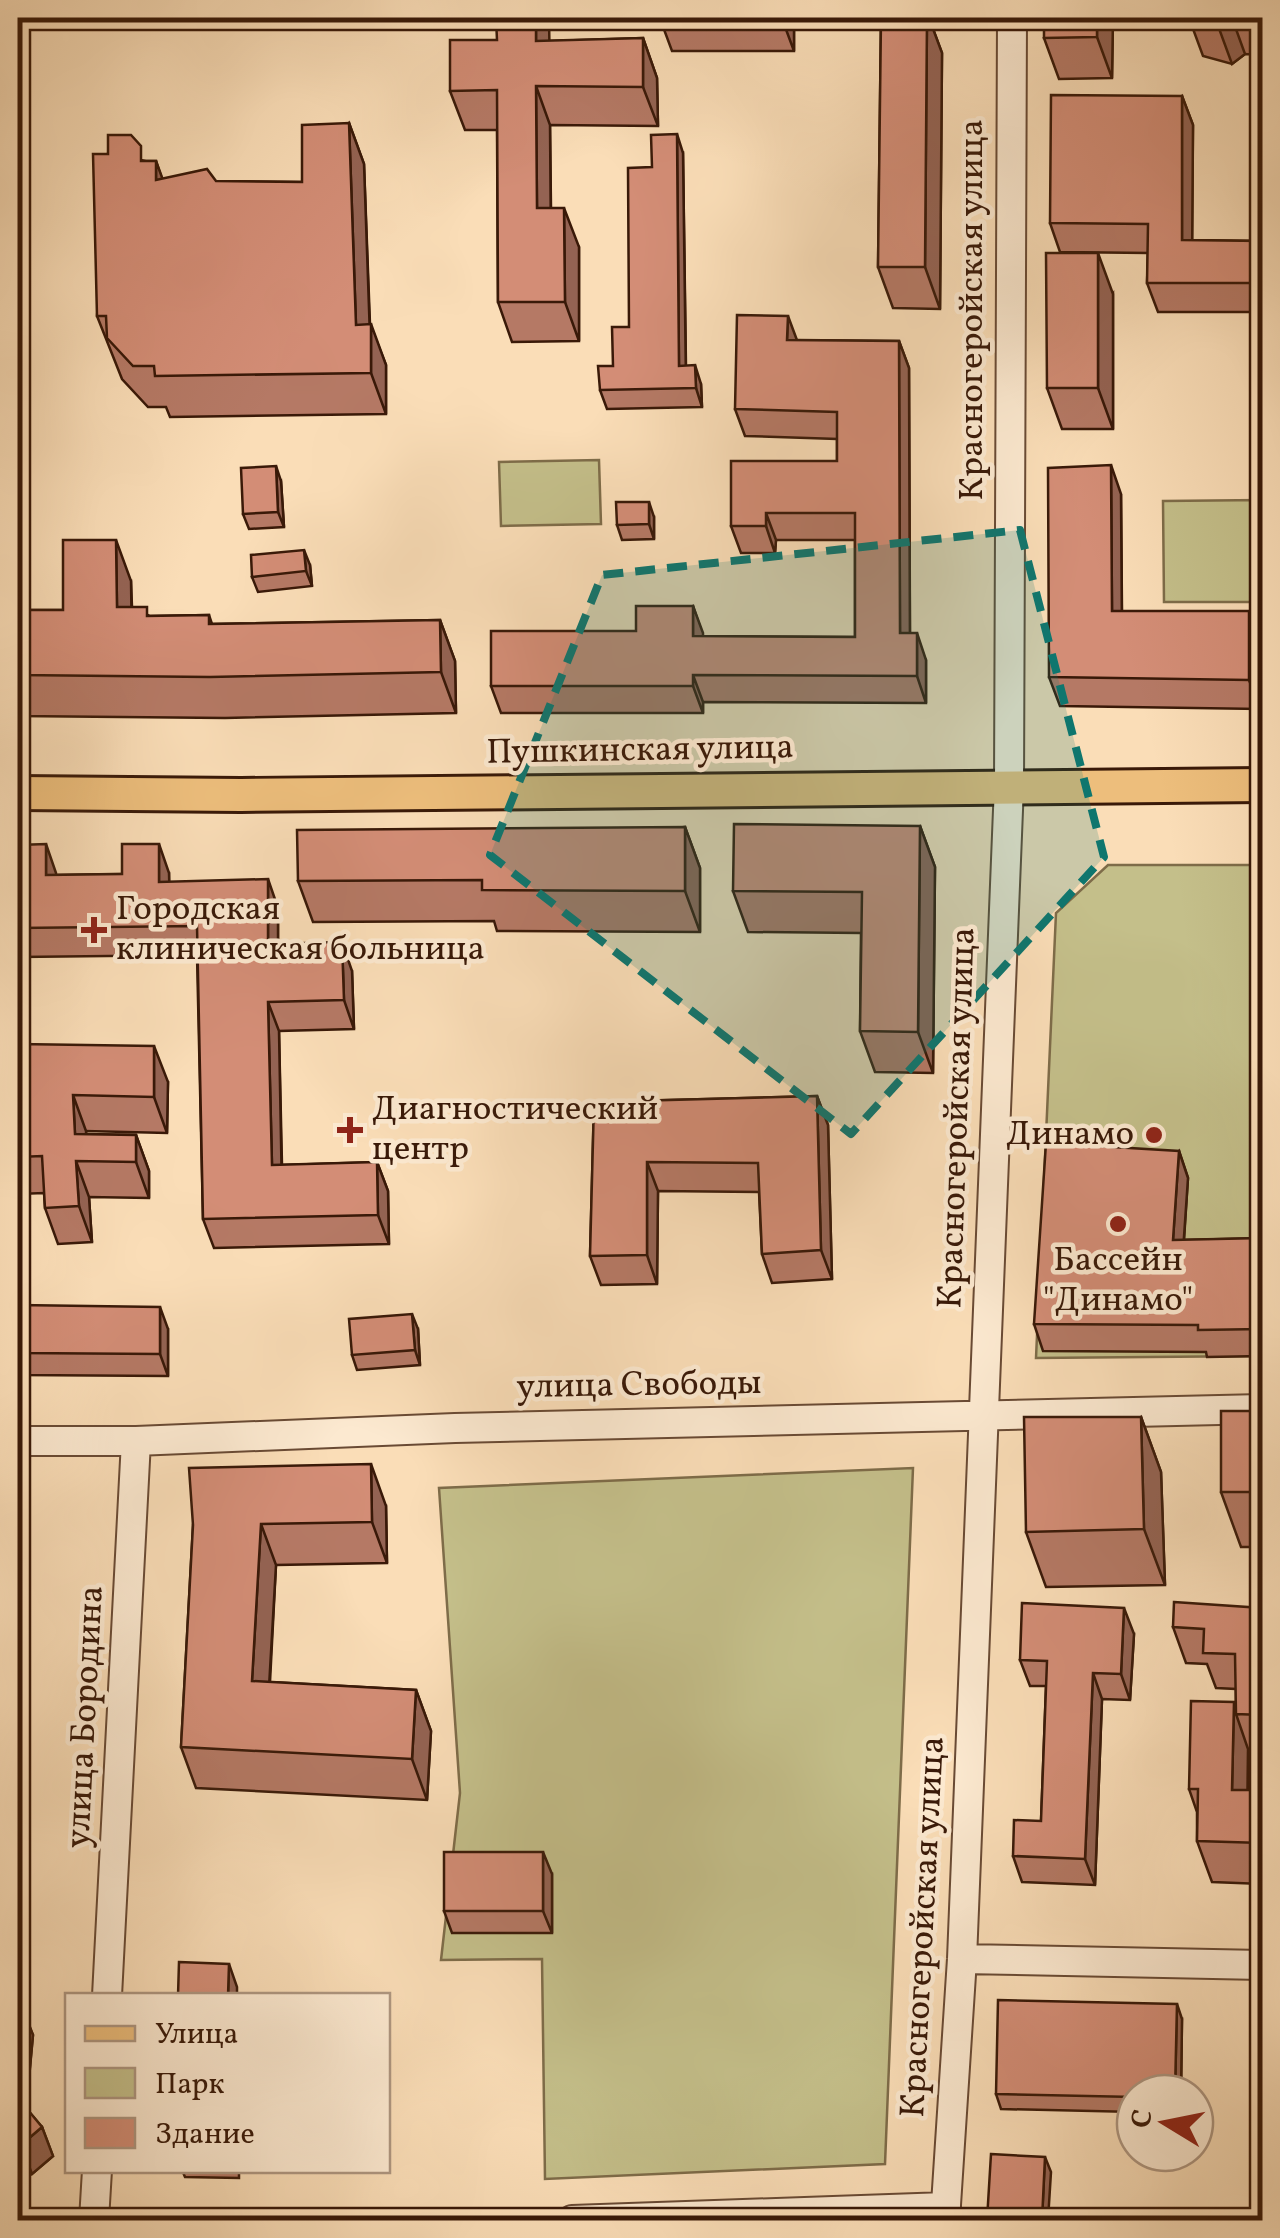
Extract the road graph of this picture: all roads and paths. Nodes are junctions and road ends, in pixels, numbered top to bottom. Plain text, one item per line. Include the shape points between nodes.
1 (1012, 18) edge
2 (1009, 785) junction
3 (1262, 785) edge
4 (18, 793) edge
5 (1262, 1409) edge
6 (984, 1415) junction
7 (18, 1440) edge
8 (136, 1441) junction
9 (962, 1959) junction
10 (1262, 1965) edge
11 (108, 1993) edge
12 (96, 2173) edge
13 (946, 2214) edge
14 (94, 2220) edge
15 (572, 2220) edge

1 - 2 street, Красногеройская улица
2 - 3 main road, Пушкинская улица
2 - 4 main road, Пушкинская улица
2 - 6 street, Красногеройская улица
5 - 6 street, улица Свободы
6 - 8 street, улица Свободы
6 - 9 street, Красногеройская улица
7 - 8 street, улица Свободы
8 - 11 street, улица Бородина
9 - 10 street
9 - 13 street, Красногеройская улица
12 - 14 street
13 - 15 street

